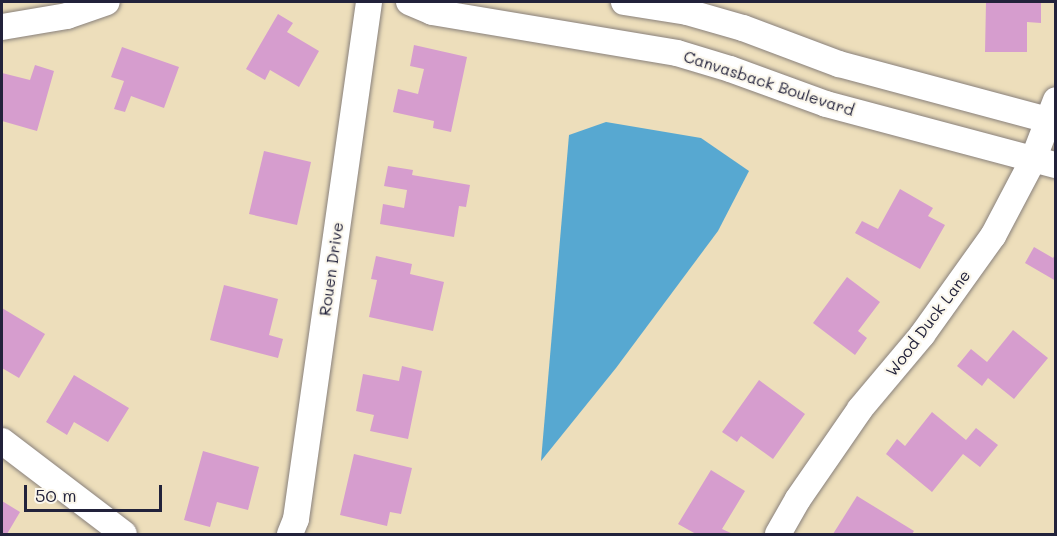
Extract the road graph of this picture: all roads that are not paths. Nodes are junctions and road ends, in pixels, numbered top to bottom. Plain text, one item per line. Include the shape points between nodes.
1 (107, 2) edge
2 (369, 2) edge
3 (409, 2) edge
4 (624, 2) edge
5 (2, 27) edge
6 (1054, 114) edge
7 (1044, 162) edge
8 (2, 441) edge
9 (124, 534) edge
10 (290, 534) edge
11 (778, 534) edge

1 - 5 street via 67,16
2 - 10 street, Rouen Drive via 296,519
3 - 7 street, Canvasback Boulevard via 432,12 677,53 826,104
4 - 6 street via 687,12 839,64
6 - 7 street, Wood Duck Lane
7 - 11 street, Wood Duck Lane via 921,335 860,409
8 - 9 street

